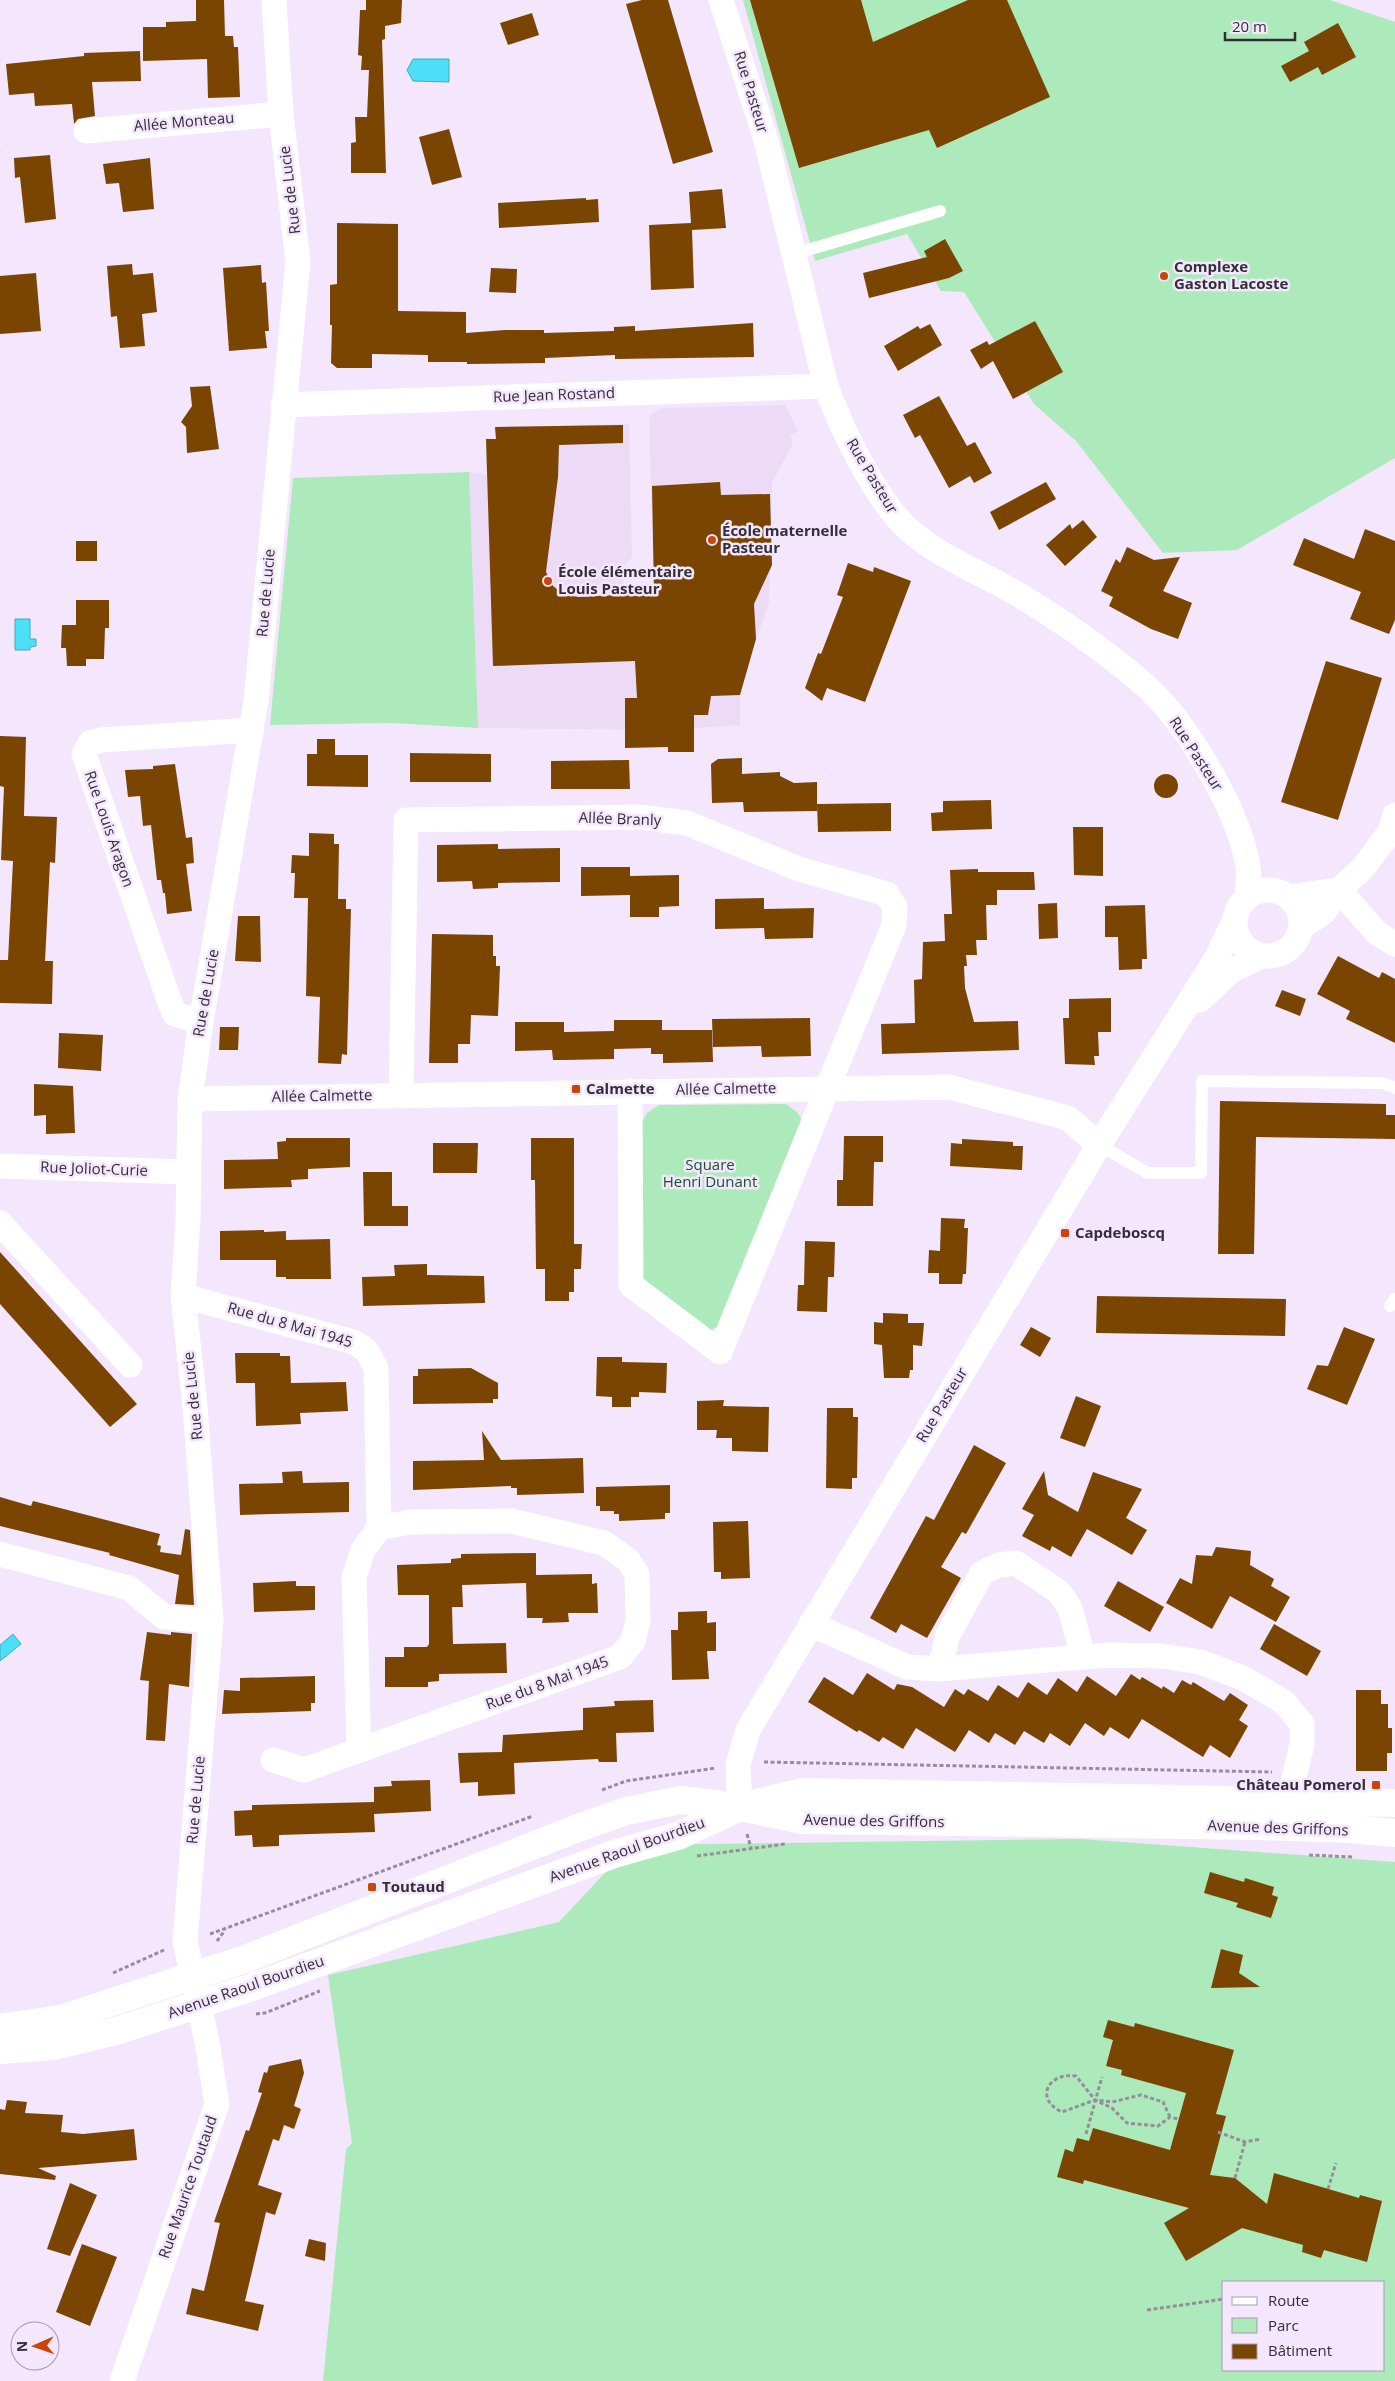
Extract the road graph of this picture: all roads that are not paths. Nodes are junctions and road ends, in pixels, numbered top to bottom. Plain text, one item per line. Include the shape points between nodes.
1 (274, 0) edge
2 (721, 0) edge
3 (281, 114) junction
4 (86, 131) dead end
5 (940, 211) dead end
6 (794, 254) junction
7 (826, 386) junction
8 (283, 405) junction
9 (252, 730) junction
10 (1395, 815) edge
11 (1339, 890) junction
12 (1269, 895) junction
13 (1233, 924) junction
14 (1302, 926) junction
15 (1395, 944) edge
16 (1260, 958) junction
17 (1181, 1015) junction
18 (201, 1022) junction
19 (829, 1088) junction
20 (1395, 1088) edge
21 (630, 1091) junction
22 (401, 1095) junction
23 (190, 1099) junction
24 (1099, 1145) junction
25 (0, 1166) edge
26 (188, 1172) junction
27 (0, 1223) edge
28 (182, 1296) junction
29 (130, 1365) dead end
30 (379, 1528) junction
31 (0, 1554) edge
32 (211, 1622) junction
33 (812, 1624) junction
34 (1083, 1657) junction
35 (940, 1669) junction
36 (359, 1750) junction
37 (273, 1760) dead end
38 (1289, 1800) junction
39 (1394, 1803) edge
40 (740, 1807) junction
41 (1392, 1833) edge
42 (195, 1989) junction
43 (0, 2028) edge
44 (0, 2050) edge
45 (122, 2381) edge

1 - 3 street, Rue de Lucie
2 - 6 street, Rue Pasteur via 766,140
3 - 4 street, Allée Monteau
3 - 8 street, Rue de Lucie via 298,262
5 - 6 lane
6 - 7 street, Rue Pasteur
7 - 8 street, Rue Jean Rostand
7 - 12 street, Rue Pasteur via 849,438 888,510 934,548 1019,596 1096,647 1148,688 1177,720 1231,811 1248,868
8 - 9 street, Rue de Lucie
9 - 18 street, Rue de Lucie
9 - 18 street, Rue Louis Aragon via 102,740 90,743 84,754 170,1003 175,1014
10 - 11 street via 1390,832 1363,868
11 - 12 street
11 - 14 street via 1324,912
11 - 15 street via 1377,932
12 - 13 street via 1242,901
12 - 14 street via 1300,910
13 - 16 street via 1243,948
13 - 17 street, Rue Pasteur via 1216,959
14 - 16 street via 1296,943 1280,956
16 - 17 street, Rue Pasteur via 1232,970
17 - 24 street, Rue Pasteur
18 - 23 street, Rue de Lucie
19 - 21 street, Allée Calmette
19 - 21 street via 720,1352 631,1285
19 - 22 street, Allée Branly via 894,925 895,906 887,894 799,869 687,823 640,817 406,820
19 - 24 street, Allée Calmette via 949,1087 1068,1118
20 - 24 lane via 1383,1083 1202,1081 1201,1173 1148,1173
21 - 22 street, Allée Calmette
22 - 23 street, Allée Calmette
23 - 26 street, Rue de Lucie
24 - 33 street, Rue Pasteur
25 - 26 street, Rue Joliot-Curie
26 - 28 street, Rue de Lucie
27 - 29 street
28 - 30 street, Rue du 8 Mai 1945 via 354,1342 367,1351 376,1368
28 - 32 street, Rue de Lucie via 195,1406
30 - 36 street via 362,1550 354,1577
30 - 36 street, Rue du 8 Mai 1945 via 410,1522 511,1521 604,1543 628,1560 637,1574 638,1621 633,1641 620,1657
31 - 32 street via 128,1588 164,1617
32 - 42 street, Rue de Lucie via 185,1941
33 - 35 street via 907,1667
33 - 40 street, Rue Pasteur via 748,1730 738,1765
34 - 35 street
34 - 35 street via 1070,1608 1059,1592 1016,1563 998,1565 982,1573 947,1637
34 - 38 street via 1161,1656 1200,1662 1243,1678 1284,1702 1302,1724 1302,1744
36 - 37 street, Rue du 8 Mai 1945 via 304,1770
38 - 39 street, Avenue des Griffons
38 - 40 street, Avenue des Griffons via 802,1792
39 - 41 street
40 - 41 street, Avenue des Griffons via 802,1820 1260,1826
40 - 42 street, Avenue Raoul Bourdieu via 678,1836 614,1854 255,1986
40 - 42 street, Avenue Raoul Bourdieu via 681,1800 626,1811 245,1959
42 - 43 street, Avenue Raoul Bourdieu via 60,2019
42 - 44 street, Avenue Raoul Bourdieu via 113,2032 54,2046
42 - 45 street, Rue Maurice Toutaud via 217,2104

